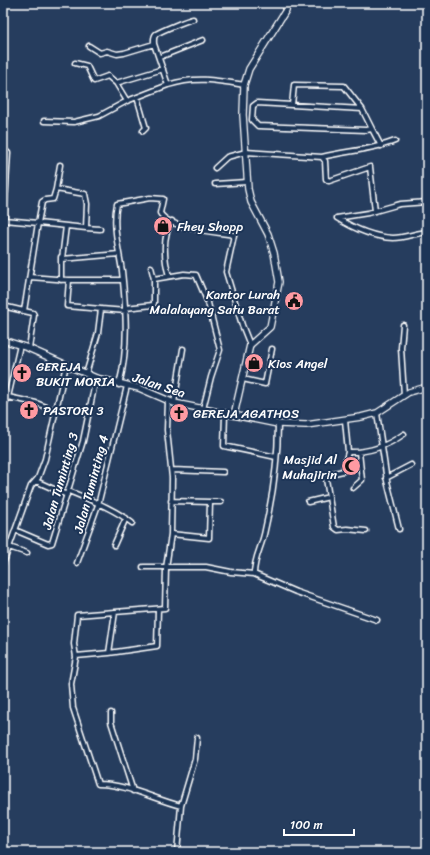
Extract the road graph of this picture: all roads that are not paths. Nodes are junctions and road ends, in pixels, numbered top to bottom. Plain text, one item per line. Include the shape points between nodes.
1 (288, 3) edge
2 (193, 19) dead end
3 (204, 40) dead end
4 (154, 44) junction
5 (89, 46) dead end
6 (160, 57) junction
7 (75, 63) dead end
8 (163, 69) junction
9 (116, 82) junction
10 (168, 84) junction
11 (244, 85) junction
12 (137, 97) junction
13 (128, 101) junction
14 (292, 105) junction
15 (362, 108) junction
16 (251, 111) junction
17 (243, 112) junction
18 (252, 117) junction
19 (44, 121) dead end
20 (372, 128) junction
21 (143, 131) dead end
22 (395, 141) dead end
23 (381, 146) junction
24 (3, 149) edge
25 (246, 152) junction
26 (322, 157) junction
27 (60, 165) dead end
28 (215, 168) dead end
29 (248, 182) junction
30 (215, 184) dead end
31 (56, 189) junction
32 (427, 202) edge
33 (375, 211) junction
34 (4, 220) edge
35 (172, 221) junction
36 (38, 223) junction
37 (66, 226) junction
38 (3, 227) edge
39 (86, 228) junction
40 (100, 228) dead end
41 (427, 232) edge
42 (119, 254) junction
43 (61, 258) junction
44 (151, 267) dead end
45 (169, 276) junction
46 (30, 277) junction
47 (154, 279) junction
48 (61, 280) junction
49 (69, 280) junction
50 (122, 280) junction
51 (3, 306) edge
52 (101, 309) junction
53 (126, 309) junction
54 (24, 311) junction
55 (403, 325) dead end
56 (3, 340) edge
57 (20, 345) junction
58 (250, 346) junction
59 (29, 348) junction
60 (183, 349) dead end
61 (272, 349) dead end
62 (66, 365) junction
63 (86, 374) junction
64 (96, 378) junction
65 (243, 379) junction
66 (119, 384) junction
67 (127, 386) junction
68 (427, 387) edge
69 (404, 395) junction
70 (8, 397) junction
71 (171, 402) junction
72 (3, 406) edge
73 (203, 409) junction
74 (56, 411) junction
75 (377, 413) junction
76 (225, 414) junction
77 (234, 415) junction
78 (345, 420) junction
79 (278, 424) junction
80 (404, 434) dead end
81 (382, 447) junction
82 (348, 452) junction
83 (359, 452) junction
84 (276, 457) junction
85 (411, 465) dead end
86 (172, 470) junction
87 (223, 472) dead end
88 (386, 478) junction
89 (36, 481) junction
90 (353, 488) dead end
91 (68, 493) junction
92 (329, 497) junction
93 (171, 501) junction
94 (210, 502) junction
95 (221, 502) dead end
96 (308, 502) dead end
97 (98, 505) junction
98 (126, 518) junction
99 (132, 523) dead end
100 (399, 528) dead end
101 (14, 530) junction
102 (366, 531) dead end
103 (171, 534) junction
104 (114, 546) dead end
105 (9, 547) junction
106 (27, 553) dead end
107 (77, 563) dead end
108 (3, 564) edge
109 (143, 567) dead end
110 (166, 568) junction
111 (254, 574) junction
112 (158, 609) junction
113 (115, 612) junction
114 (377, 620) dead end
115 (109, 653) junction
116 (76, 656) junction
117 (111, 713) dead end
118 (197, 738) dead end
119 (133, 791) junction
120 (181, 806) junction
121 (177, 852) edge

1 - 11 main road via 248,69
2 - 4 street via 182,21 156,34
3 - 6 street
4 - 5 street via 117,54 107,51 100,53
4 - 6 street
6 - 8 street
7 - 9 street via 85,64 94,82 108,76
8 - 9 street
8 - 10 street
9 - 13 street
10 - 11 street via 200,78
10 - 12 street
11 - 17 main road
12 - 13 street
12 - 21 street via 146,123
13 - 19 street via 105,114 74,122
14 - 15 street
14 - 15 street via 294,84 341,85 346,87
14 - 16 street via 257,103
15 - 20 street
16 - 17 street
16 - 18 street
17 - 18 street
17 - 25 main road
18 - 20 street via 258,126 366,130
20 - 23 street
22 - 23 street
23 - 26 street
24 - 34 street via 8,153
25 - 26 street
25 - 28 street via 227,157
25 - 29 main road
26 - 33 street via 325,161 326,179 329,181 370,167
27 - 31 street
29 - 30 street
29 - 58 main road via 251,202 268,234 274,253 279,282 270,327
31 - 36 street via 53,199 42,202
31 - 39 street via 85,194
32 - 33 street via 400,204
33 - 41 street via 337,218 362,230 386,237
34 - 36 street
34 - 38 street
35 - 42 street via 160,214 163,200 150,198 117,204 116,231
35 - 45 street via 167,229 165,250
35 - 58 street via 193,230 235,236 226,272
36 - 37 street
36 - 46 street
37 - 39 street
37 - 43 street
39 - 40 street
42 - 43 street
42 - 50 street
43 - 48 street
44 - 47 street
45 - 47 street
45 - 73 street via 196,275 204,292 220,346
46 - 48 street
46 - 54 street
47 - 53 street via 153,305
48 - 49 street
49 - 50 street
49 - 52 street via 67,306
50 - 53 street
51 - 54 street
52 - 53 street
52 - 63 street via 96,343
53 - 66 street via 126,352
54 - 59 street via 34,315
55 - 69 street via 401,348
56 - 57 main road, Jalan Sea
57 - 59 main road, Jalan Sea
57 - 70 street
58 - 65 main road
59 - 62 main road, Jalan Sea
60 - 71 street
61 - 65 street via 265,384
62 - 63 main road, Jalan Sea
62 - 74 street
63 - 64 main road, Jalan Sea
64 - 66 main road, Jalan Sea
64 - 91 street, Jalan Tuminting 3 via 83,441
65 - 77 main road
66 - 67 main road, Jalan Sea
67 - 71 main road, Jalan Sea via 139,388
67 - 97 street, Jalan Tuminting 4
68 - 69 main road, Jalan Sea
69 - 75 main road, Jalan Sea
70 - 72 street
70 - 74 street
71 - 73 main road, Jalan Sea
71 - 86 street via 166,426
73 - 76 main road, Jalan Sea
74 - 89 street via 47,453
75 - 78 main road, Jalan Sea
75 - 81 street
76 - 77 main road, Jalan Sea
76 - 84 street via 224,446
77 - 79 main road, Jalan Sea
78 - 79 main road, Jalan Sea via 306,425
78 - 82 street
79 - 84 street
80 - 81 street
81 - 83 street
81 - 88 street
82 - 83 street
82 - 92 street via 343,471 326,477
83 - 90 street via 362,480
84 - 111 street via 276,474 266,528 262,546 255,558
85 - 88 street
86 - 87 street
86 - 93 street
88 - 100 street
89 - 91 street
89 - 101 street via 30,486
91 - 97 street
91 - 101 street, Jalan Tuminting 3 via 51,543
92 - 96 street
92 - 102 street via 336,530
93 - 94 street
93 - 103 street
94 - 95 street
94 - 103 street via 209,538
97 - 98 street
97 - 107 street, Jalan Tuminting 4
98 - 99 street
98 - 104 street
101 - 105 street
103 - 110 street
105 - 106 street
105 - 108 street
109 - 110 street
110 - 111 street via 206,567
110 - 112 street via 165,608
111 - 114 street via 296,592
112 - 113 street
112 - 115 street via 157,646
113 - 115 street
113 - 116 street via 77,615 74,644
115 - 116 street
116 - 119 street via 71,684 73,708 96,782
117 - 119 street via 111,722
118 - 120 street via 195,759
119 - 120 street
120 - 121 street

